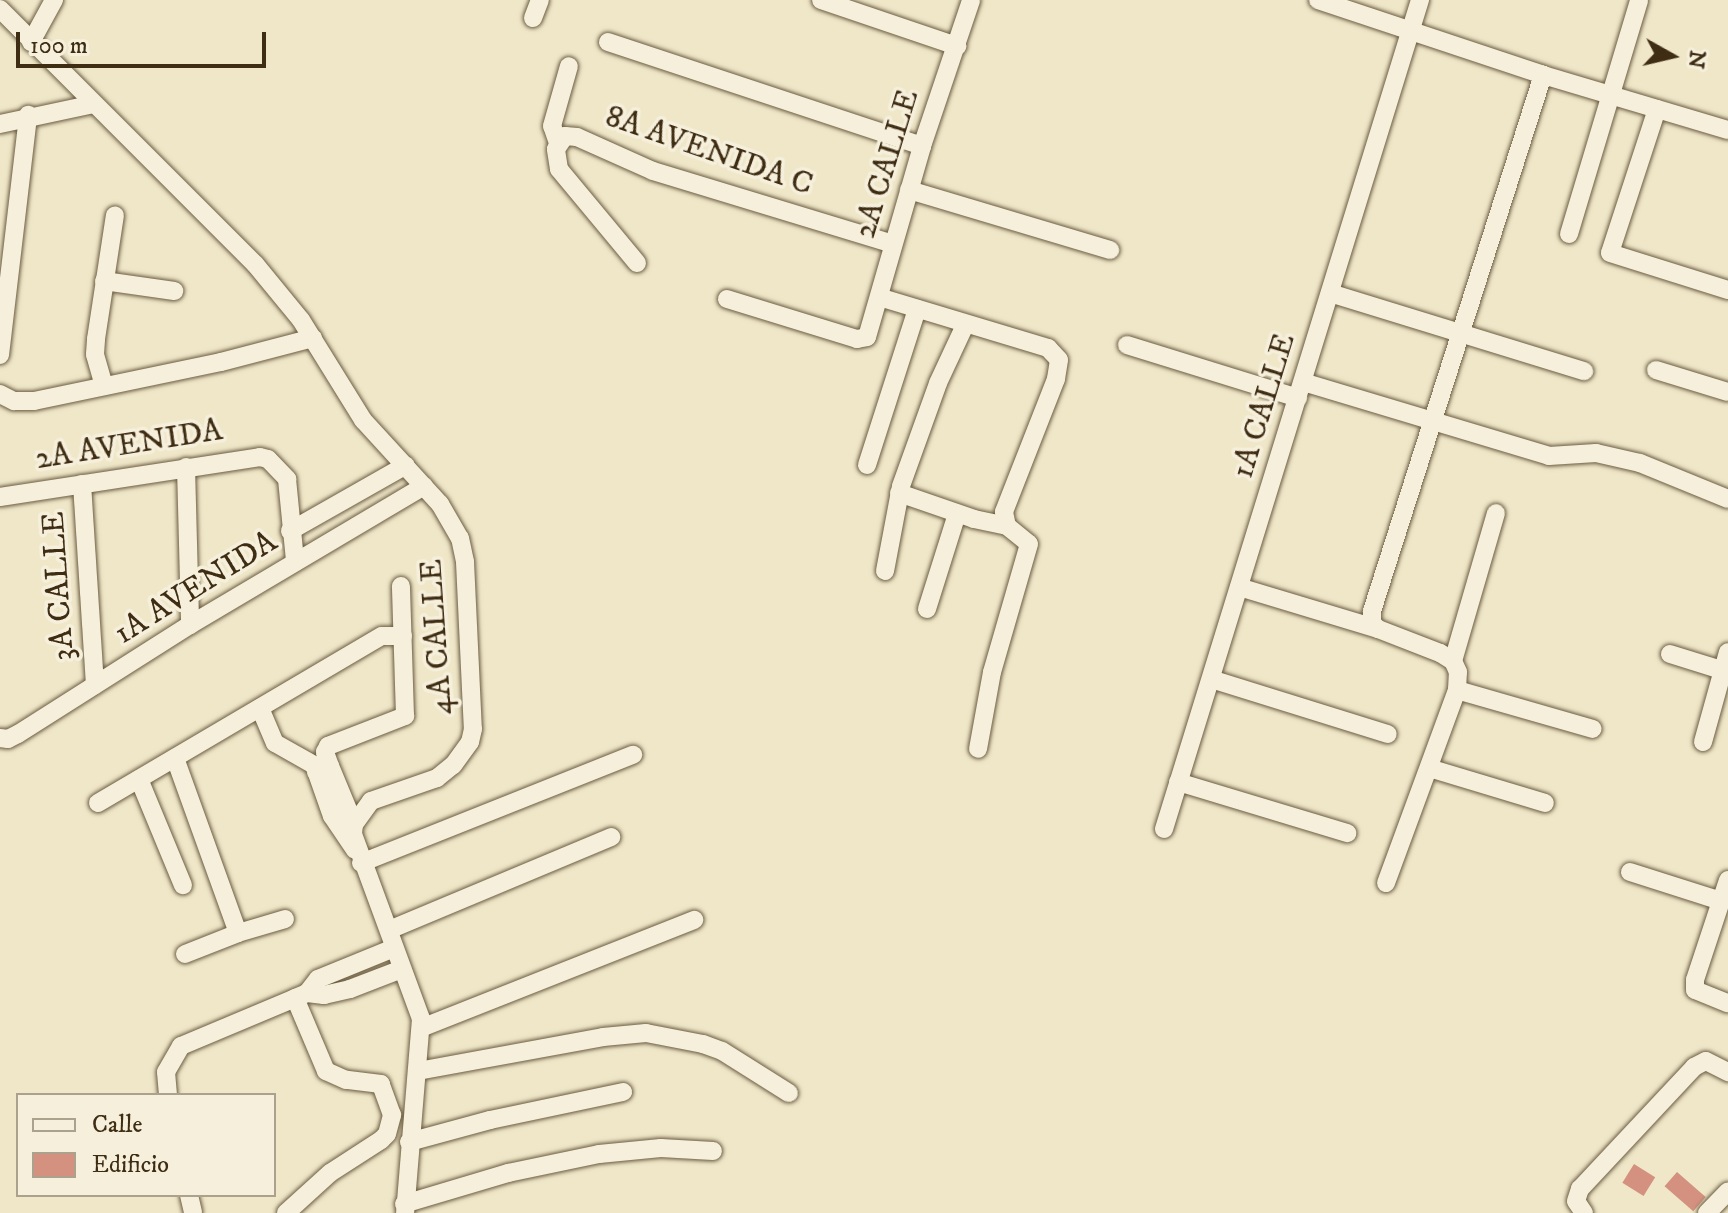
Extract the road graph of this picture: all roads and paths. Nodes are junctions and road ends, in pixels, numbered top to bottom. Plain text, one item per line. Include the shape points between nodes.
1 (54, 0) edge
2 (540, 0) edge
3 (821, 0) edge
4 (971, 0) edge
5 (1318, 0) edge
6 (1420, 0) edge
7 (1639, 0) edge
8 (0, 9) edge
9 (533, 18) dead end
10 (1411, 30) junction
11 (31, 42) junction
12 (608, 42) dead end
13 (957, 46) junction
14 (569, 66) dead end
15 (1543, 75) junction
16 (1612, 95) junction
17 (94, 104) junction
18 (1657, 109) junction
19 (28, 115) junction
20 (0, 124) edge
21 (1728, 130) edge
22 (558, 143) junction
23 (922, 146) junction
24 (909, 190) junction
25 (115, 215) dead end
26 (1569, 234) dead end
27 (893, 244) junction
28 (1110, 250) dead end
29 (637, 263) dead end
30 (104, 281) junction
31 (1728, 290) edge
32 (174, 291) dead end
33 (1330, 293) junction
34 (879, 297) junction
35 (727, 299) dead end
36 (917, 309) junction
37 (965, 325) junction
38 (1459, 333) junction
39 (313, 338) junction
40 (1127, 345) dead end
41 (0, 355) edge
42 (1656, 370) dead end
43 (1584, 371) dead end
44 (104, 386) junction
45 (1300, 390) junction
46 (1728, 392) edge
47 (0, 394) edge
48 (1431, 421) junction
49 (406, 465) junction
50 (867, 465) dead end
51 (186, 467) junction
52 (82, 484) junction
53 (424, 486) junction
54 (899, 493) junction
55 (0, 497) edge
56 (1728, 499) edge
57 (1496, 513) dead end
58 (957, 514) junction
59 (1007, 526) junction
60 (290, 531) junction
61 (295, 561) junction
62 (885, 571) dead end
63 (401, 586) dead end
64 (1239, 587) junction
65 (927, 609) dead end
66 (190, 625) junction
67 (1378, 629) junction
68 (403, 636) junction
69 (1728, 652) edge
70 (1670, 654) dead end
71 (1453, 661) junction
72 (1726, 671) edge
73 (1211, 679) junction
74 (95, 685) junction
75 (1457, 690) junction
76 (260, 708) junction
77 (1593, 729) dead end
78 (1388, 734) dead end
79 (0, 738) edge
80 (1703, 742) dead end
81 (978, 749) dead end
82 (633, 755) dead end
83 (175, 758) junction
84 (1429, 768) junction
85 (323, 769) junction
86 (139, 779) junction
87 (1178, 782) junction
88 (98, 803) dead end
89 (1545, 803) dead end
90 (354, 824) junction
91 (1164, 829) dead end
92 (1347, 833) dead end
93 (611, 837) dead end
94 (359, 857) junction
95 (1630, 872) dead end
96 (1728, 880) edge
97 (1386, 883) dead end
98 (183, 885) dead end
99 (1721, 901) junction
100 (285, 919) dead end
101 (694, 920) dead end
102 (238, 933) junction
103 (392, 939) junction
104 (185, 954) dead end
105 (360, 961) junction
106 (402, 969) junction
107 (370, 981) junction
108 (301, 996) junction
109 (1728, 1003) edge
110 (421, 1028) junction
111 (418, 1071) junction
112 (1728, 1072) edge
113 (623, 1092) dead end
114 (168, 1093) edge
115 (789, 1093) dead end
116 (409, 1142) junction
117 (713, 1151) dead end
118 (1728, 1191) edge
119 (404, 1209) edge
120 (286, 1213) edge
121 (1584, 1213) edge
122 (1707, 1213) edge

1 - 11 street
2 - 9 street
3 - 13 street
4 - 13 street, 2A CALLE
5 - 10 street
6 - 10 street, 1A CALLE
7 - 16 street
8 - 11 street, 4A CALLE
10 - 15 street
10 - 33 street, 1A CALLE
11 - 17 street, 4A CALLE
12 - 23 street
13 - 23 street, 2A CALLE
14 - 22 street via 552,126
15 - 16 street
15 - 38 street
16 - 18 street
16 - 26 street
17 - 19 street
17 - 39 street, 4A CALLE via 235,241
18 - 21 street
18 - 31 street via 1610,253
19 - 20 street
19 - 41 street
22 - 27 street, 8A AVENIDA C via 565,136 577,137 653,171
22 - 29 street, 8A AVENIDA C via 559,169
23 - 24 street, 2A CALLE
24 - 27 street, 2A CALLE
24 - 28 street
25 - 30 street
27 - 34 street, 2A CALLE
30 - 32 street
30 - 44 street via 95,354
33 - 38 street
33 - 45 street, 1A CALLE
34 - 35 street, 2A CALLE via 867,337 857,339
34 - 36 street
36 - 37 street
36 - 50 street
37 - 54 street
37 - 59 street via 1053,350 1059,360 1008,494
38 - 43 street
38 - 48 street
39 - 44 street
39 - 49 street, 4A CALLE via 363,420
40 - 45 street
42 - 46 street
44 - 47 street via 34,401 14,401
45 - 48 street
45 - 64 street, 1A CALLE
48 - 56 street via 1549,456 1596,453 1640,463
48 - 67 street via 1375,594 1372,623
49 - 53 street, 4A CALLE
49 - 60 street, 1A AVENIDA
51 - 52 street, 2A AVENIDA
51 - 60 street, 2A AVENIDA via 250,456 268,459 287,479
51 - 66 street
52 - 55 street, 2A AVENIDA
52 - 74 street, 3A CALLE
53 - 61 street, 1A AVENIDA
53 - 90 street, 4A CALLE via 455,529 465,562 473,729 463,754 437,778 371,801
54 - 58 street
54 - 62 street
57 - 71 street
58 - 59 street
58 - 65 street
59 - 81 street via 1029,544 992,672
60 - 61 street
61 - 66 street, 1A AVENIDA
63 - 68 street
64 - 67 street
64 - 73 street, 1A CALLE
66 - 74 street, 1A AVENIDA
67 - 71 street
68 - 76 street via 382,636
68 - 85 street via 405,716 328,746
69 - 72 street
70 - 72 street
71 - 75 street
72 - 80 street
73 - 78 street
73 - 87 street, 1A CALLE
74 - 79 street, 1A AVENIDA via 18,734
75 - 77 street
75 - 84 street
76 - 83 street
76 - 85 street via 275,743
82 - 94 street
83 - 86 street
83 - 102 street
84 - 89 street
84 - 97 street
85 - 90 street
85 - 94 street via 332,816
86 - 88 street
86 - 98 street
87 - 91 street, 1A CALLE
87 - 92 street
90 - 94 street
93 - 103 street
94 - 103 street
95 - 99 street
96 - 99 street
99 - 109 street via 1695,990
100 - 102 street
101 - 110 street
102 - 104 street
103 - 105 street
103 - 106 street
105 - 107 street
105 - 108 street via 317,979
106 - 107 street
106 - 110 street
107 - 108 street
108 - 114 street via 181,1046 166,1072
108 - 120 street via 326,1071 381,1084 392,1115 381,1140 330,1173
110 - 111 street
111 - 115 street via 646,1033 712,1047
111 - 116 street
112 - 121 street via 1706,1061 1694,1067 1580,1189 1576,1201
113 - 116 street
116 - 119 street
117 - 119 street via 661,1148 599,1154 508,1173
118 - 122 street

